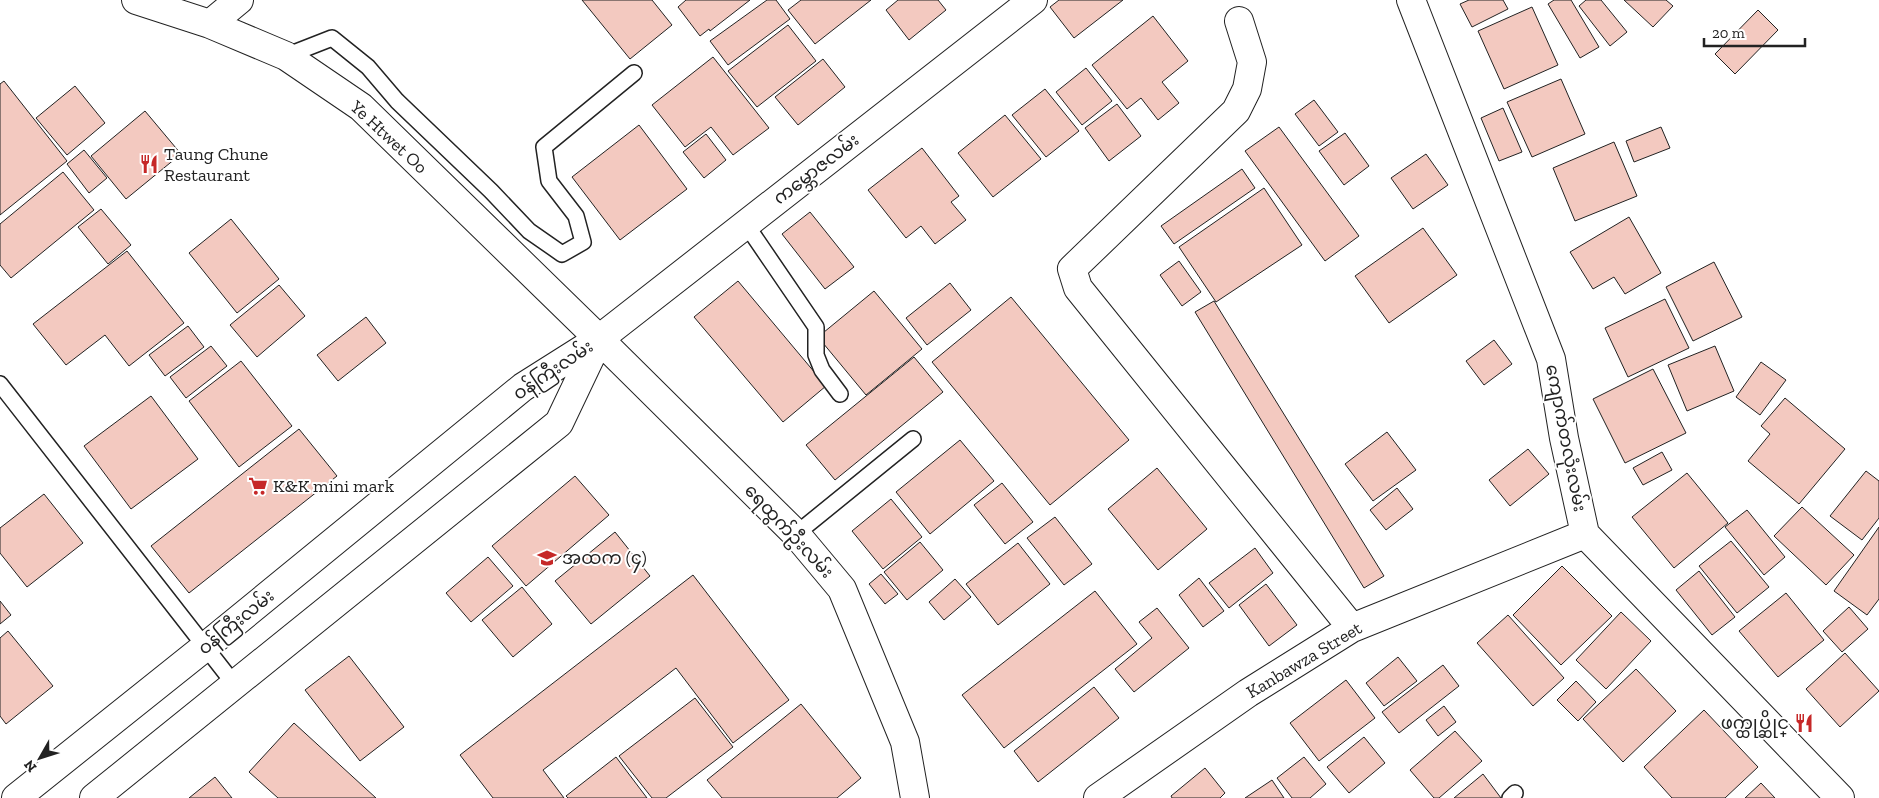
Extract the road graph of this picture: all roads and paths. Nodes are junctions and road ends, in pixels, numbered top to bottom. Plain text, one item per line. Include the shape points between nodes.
1 (136, 0) edge
2 (239, 0) edge
3 (1033, 0) edge
4 (1411, 0) edge
5 (1239, 22) dead end
6 (210, 24) junction
7 (286, 56) junction
8 (634, 73) dead end
9 (745, 224) junction
10 (599, 339) junction
11 (0, 384) edge
12 (840, 394) dead end
13 (913, 438) dead end
14 (796, 534) junction
15 (1585, 534) junction
16 (1352, 628) junction
17 (205, 647) junction
18 (234, 685) junction
19 (16, 798) edge
20 (94, 798) edge
21 (915, 798) edge
22 (1098, 798) edge
23 (1840, 798) edge

1 - 6 street, Ye Htwet Oo
2 - 6 street
3 - 9 street, ကမ္ဘောဇလမ်း
4 - 15 street, ကျောက်တလုံးလမ်း via 1551,359
5 - 16 street via 1252,62 1247,89 1236,111 1072,269 1078,288
6 - 7 street, Ye Htwet Oo
7 - 8 lane via 332,38 368,67 397,101 529,231 562,254 583,242 576,216 549,181 544,147
7 - 10 street, Ye Htwet Oo via 361,107
9 - 10 street, ကမ္ဘောဇလမ်း
9 - 12 lane via 816,327 816,355 822,370
10 - 14 street, ရေထွက်ဦးလမ်း
10 - 17 street, ဝန်ကြီးလမ်း via 523,387
10 - 18 street, ဝန်ကြီးလမ်း via 559,423
11 - 17 lane
13 - 14 lane
14 - 21 street, ရေထွက်ဦးလမ်း via 842,589 905,742
15 - 16 street, Kanbawza Street
15 - 23 street, ကျောက်တလုံးလမ်း
16 - 22 street, Kanbawza Street via 1248,693
17 - 18 lane
17 - 19 street, ဝန်ကြီးလမ်း
18 - 20 street, ဝန်ကြီးလမ်း

